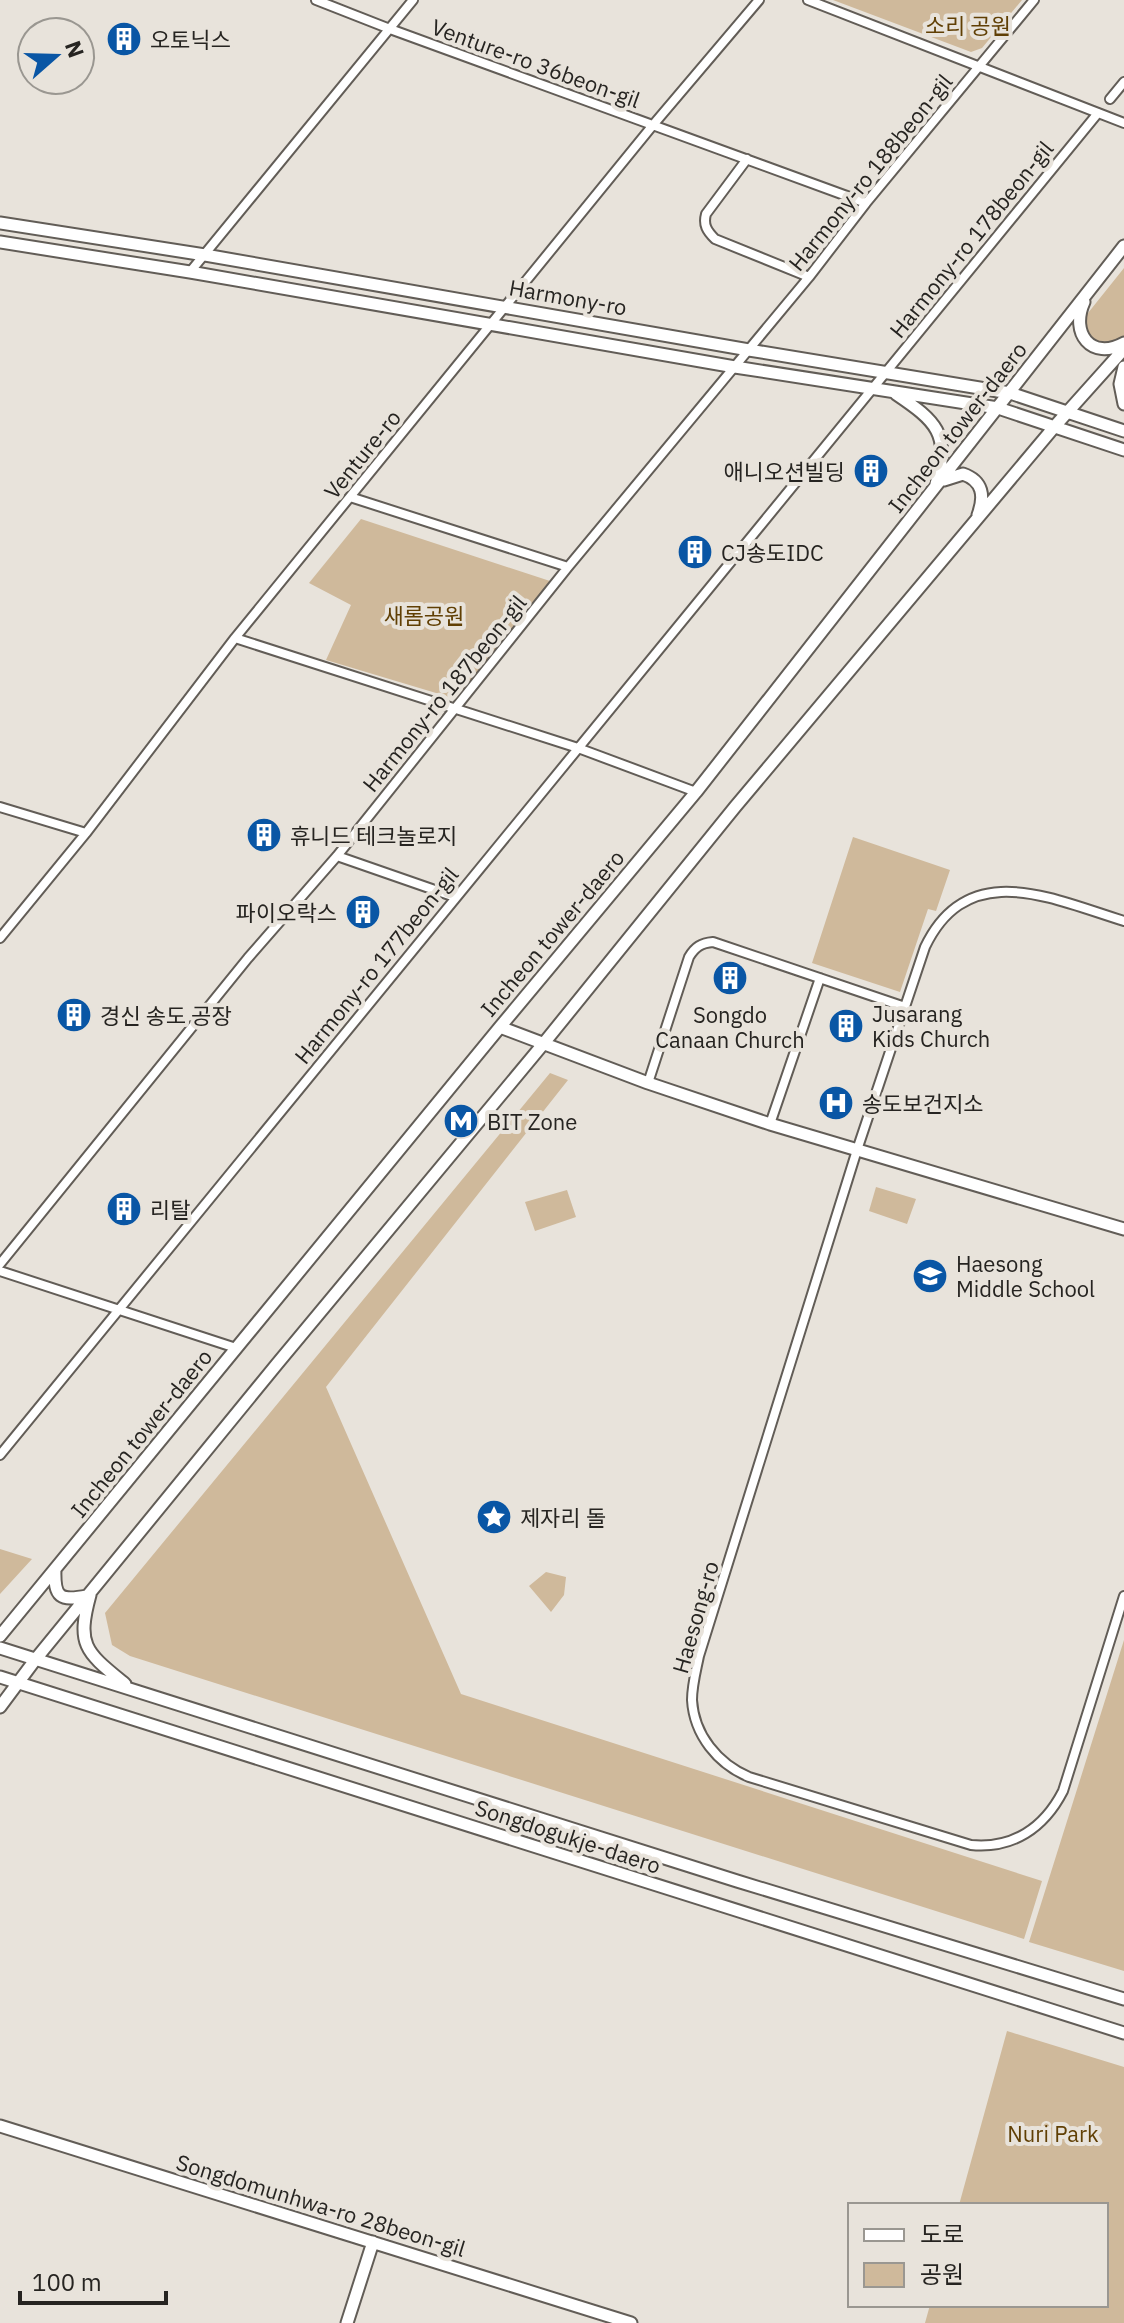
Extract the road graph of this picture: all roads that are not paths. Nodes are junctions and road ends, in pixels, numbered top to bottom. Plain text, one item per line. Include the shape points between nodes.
1 (316, 0) edge
2 (413, 0) edge
3 (759, 0) edge
4 (808, 0) edge
5 (1034, 0) edge
6 (390, 29) junction
7 (978, 68) junction
8 (1124, 82) edge
9 (1110, 99) dead end
10 (1098, 113) junction
11 (1124, 123) edge
12 (653, 125) junction
13 (747, 159) junction
14 (866, 203) junction
15 (0, 223) edge
16 (0, 242) edge
17 (1124, 246) edge
18 (205, 255) junction
19 (190, 272) junction
20 (809, 277) junction
21 (1095, 284) junction
22 (506, 306) junction
23 (492, 324) junction
24 (1124, 346) edge
25 (749, 350) junction
26 (735, 367) junction
27 (1124, 367) edge
28 (886, 371) junction
29 (872, 388) junction
30 (892, 391) junction
31 (1010, 393) junction
32 (1124, 404) edge
33 (998, 408) junction
34 (1067, 412) junction
35 (1055, 426) junction
36 (1124, 431) edge
37 (1124, 450) edge
38 (937, 486) junction
39 (350, 497) junction
40 (977, 519) junction
41 (568, 567) junction
42 (235, 638) junction
43 (454, 708) junction
44 (578, 748) junction
45 (696, 792) junction
46 (0, 807) edge
47 (86, 833) junction
48 (337, 856) junction
49 (455, 897) junction
50 (1124, 921) edge
51 (0, 938) edge
52 (820, 978) junction
53 (905, 1007) junction
54 (500, 1027) junction
55 (544, 1043) junction
56 (648, 1083) junction
57 (770, 1124) junction
58 (857, 1150) junction
59 (1124, 1229) edge
60 (0, 1264) edge
61 (0, 1271) edge
62 (118, 1308) junction
63 (236, 1348) junction
64 (0, 1455) edge
65 (55, 1568) junction
66 (89, 1594) junction
67 (1124, 1596) edge
68 (0, 1636) edge
69 (0, 1648) edge
70 (35, 1660) junction
71 (0, 1677) edge
72 (19, 1683) junction
73 (131, 1690) junction
74 (0, 1707) edge
75 (1124, 1999) edge
76 (1124, 2033) edge
77 (0, 2126) edge
78 (373, 2242) junction
79 (347, 2323) edge
80 (631, 2323) edge

1 - 6 street, Venture-ro 36beon-gil
2 - 6 street
3 - 12 street, Venture-ro
4 - 7 street
5 - 7 street, Harmony-ro 188beon-gil
6 - 12 street, Venture-ro 36beon-gil
6 - 18 street
7 - 10 street
7 - 14 street, Harmony-ro 188beon-gil
8 - 9 street
10 - 11 street
10 - 28 street, Harmony-ro 178beon-gil
12 - 13 street, Venture-ro 36beon-gil
12 - 22 street, Venture-ro
13 - 14 street, Venture-ro 36beon-gil
13 - 20 street via 706,214 705,227 715,239
14 - 20 street, Harmony-ro 188beon-gil
15 - 18 main road, Harmony-ro
16 - 19 main road, Harmony-ro
17 - 21 main road, Incheon tower-daero
18 - 19 street
18 - 22 main road, Harmony-ro
19 - 23 main road, Harmony-ro
20 - 25 street, Harmony-ro 188beon-gil
21 - 24 main road via 1080,310 1082,335 1101,349
21 - 31 main road, Incheon tower-daero
22 - 23 street, Venture-ro
22 - 25 main road, Harmony-ro
23 - 26 main road, Harmony-ro
23 - 39 street, Venture-ro
24 - 34 main road
25 - 26 street, Harmony-ro 188beon-gil
25 - 28 main road, Harmony-ro
26 - 29 main road, Harmony-ro
26 - 41 street, Harmony-ro 187beon-gil
27 - 32 main road
28 - 29 street, Harmony-ro 178beon-gil
28 - 31 main road, Harmony-ro
29 - 30 main road, Harmony-ro
29 - 44 street, Harmony-ro 177beon-gil
30 - 33 main road, Harmony-ro
30 - 38 main road via 935,427 943,461
31 - 33 main road, Incheon tower-daero
31 - 34 main road, Harmony-ro
33 - 35 main road, Harmony-ro
33 - 38 main road, Incheon tower-daero
34 - 35 main road
34 - 36 main road, Harmony-ro
35 - 37 main road, Harmony-ro
35 - 40 main road
38 - 40 main road via 963,474 976,481 983,498
38 - 45 main road, Incheon tower-daero
39 - 41 street
39 - 42 street, Venture-ro
40 - 55 main road
41 - 43 street, Harmony-ro 187beon-gil
42 - 43 street
42 - 47 street, Venture-ro
43 - 44 street
43 - 48 street, Harmony-ro 187beon-gil
44 - 45 street
44 - 49 street, Harmony-ro 177beon-gil
45 - 54 main road, Incheon tower-daero
46 - 47 street
47 - 51 street, Venture-ro
48 - 49 street
48 - 60 street, Harmony-ro 187beon-gil
49 - 62 street, Harmony-ro 177beon-gil
50 - 53 street, Haesong-ro via 1029,892 1000,890 969,899 933,931
52 - 53 street
52 - 56 street via 713,942 697,946
52 - 57 street
53 - 58 street, Haesong-ro
54 - 55 main road
54 - 63 main road, Incheon tower-daero
55 - 56 main road
55 - 66 main road
56 - 57 main road
57 - 58 main road
58 - 59 main road
58 - 67 street, Haesong-ro via 699,1656 692,1700 704,1738 729,1767 749,1777 971,1845 1010,1841 1043,1822 1063,1791
61 - 62 street
62 - 63 street
62 - 64 street, Harmony-ro 177beon-gil
63 - 65 main road, Incheon tower-daero
65 - 66 main road via 60,1596
65 - 68 main road, Incheon tower-daero
66 - 70 main road
66 - 73 main road via 84,1618 87,1648
69 - 70 main road, Songdogukje-daero
70 - 72 main road
70 - 73 main road, Songdogukje-daero
71 - 72 main road, Songdogukje-daero
72 - 74 main road
72 - 76 main road, Songdogukje-daero
73 - 75 main road, Songdogukje-daero
77 - 78 main road, Songdomunhwa-ro 28beon-gil
78 - 79 main road
78 - 80 main road, Songdomunhwa-ro 28beon-gil

